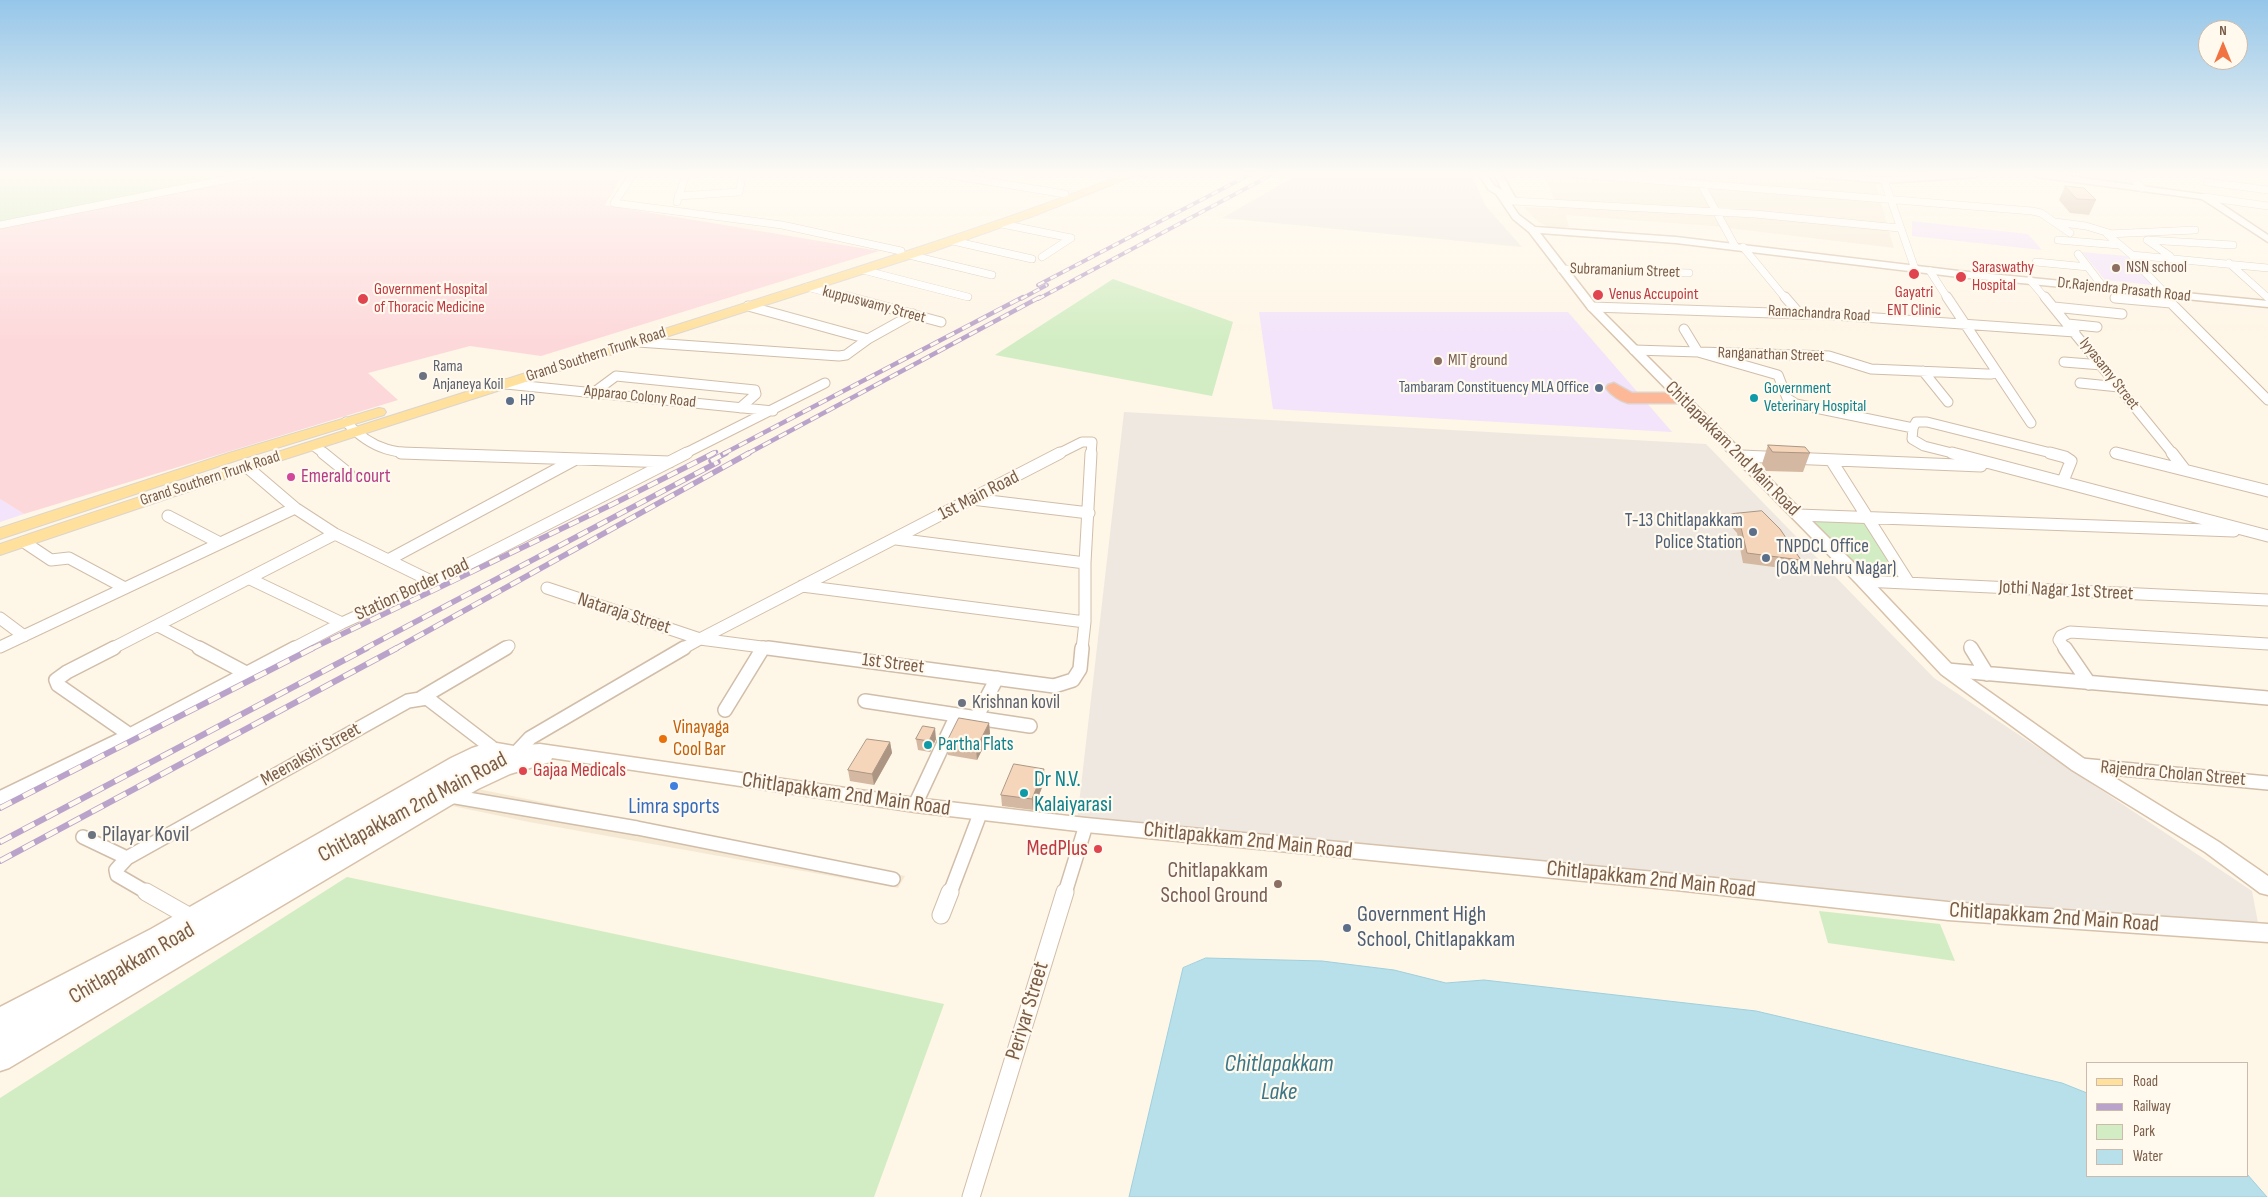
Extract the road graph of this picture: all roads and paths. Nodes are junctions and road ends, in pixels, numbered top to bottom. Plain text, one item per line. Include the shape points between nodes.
1 (803, 230) edge
2 (968, 230) edge
3 (984, 230) edge
4 (1031, 230) edge
5 (1531, 230) edge
6 (1556, 230) edge
7 (1728, 230) edge
8 (1900, 230) edge
9 (2065, 230) edge
10 (2099, 230) edge
11 (2195, 230) dead end
12 (2070, 233) dead end
13 (2109, 233) junction
14 (953, 240) junction
15 (2058, 240) dead end
16 (2119, 245) junction
17 (2233, 245) dead end
18 (1739, 247) junction
19 (905, 253) junction
20 (2078, 254) dead end
21 (2132, 256) junction
22 (1042, 258) dead end
23 (2172, 258) junction
24 (1032, 259) dead end
25 (2036, 262) dead end
26 (2229, 263) junction
27 (2088, 267) junction
28 (2268, 268) edge
29 (1561, 269) junction
30 (1915, 269) junction
31 (863, 270) junction
32 (1930, 271) junction
33 (1689, 273) dead end
34 (992, 275) dead end
35 (2030, 280) junction
36 (807, 287) junction
37 (2104, 288) junction
38 (968, 297) dead end
39 (2166, 297) junction
40 (2114, 298) dead end
41 (2266, 304) edge
42 (748, 306) junction
43 (1592, 307) junction
44 (2054, 307) junction
45 (1798, 312) junction
46 (913, 314) junction
47 (2122, 314) dead end
48 (1963, 321) junction
49 (941, 322) dead end
50 (2068, 324) junction
51 (2097, 327) dead end
52 (1684, 329) dead end
53 (2075, 332) junction
54 (868, 339) junction
55 (638, 342) junction
56 (1634, 350) junction
57 (1698, 352) junction
58 (2064, 362) dead end
59 (2102, 366) junction
60 (1923, 371) junction
61 (1994, 371) junction
62 (824, 383) dead end
63 (2080, 383) dead end
64 (506, 384) junction
65 (2119, 387) junction
66 (1614, 388) dead end
67 (593, 393) junction
68 (1682, 398) junction
69 (2268, 400) edge
70 (1948, 402) dead end
71 (740, 408) junction
72 (773, 411) junction
73 (346, 422) junction
74 (2031, 423) dead end
75 (1913, 428) junction
76 (356, 433) junction
77 (314, 446) junction
78 (2115, 453) dead end
79 (1741, 456) junction
80 (577, 458) junction
81 (1831, 460) junction
82 (672, 462) junction
83 (247, 467) junction
84 (2003, 467) junction
85 (2185, 470) junction
86 (349, 474) dead end
87 (2063, 481) junction
88 (2268, 491) edge
89 (972, 500) junction
90 (295, 508) junction
91 (1089, 513) junction
92 (168, 516) dead end
93 (1798, 516) junction
94 (1867, 518) junction
95 (2253, 532) junction
96 (0, 534) edge
97 (335, 534) junction
98 (2268, 536) edge
99 (896, 539) junction
100 (24, 542) junction
101 (220, 543) junction
102 (0, 550) edge
103 (388, 560) junction
104 (1085, 563) junction
105 (250, 579) junction
106 (1863, 581) junction
107 (433, 582) junction
108 (1909, 583) junction
109 (802, 586) junction
110 (125, 588) junction
111 (547, 588) dead end
112 (2268, 600) edge
113 (0, 618) edge
114 (1085, 622) junction
115 (342, 623) junction
116 (158, 626) junction
117 (24, 636) junction
118 (700, 639) junction
119 (2268, 644) edge
120 (509, 646) dead end
121 (1970, 646) dead end
122 (0, 647) edge
123 (764, 648) junction
124 (1947, 670) junction
125 (246, 673) junction
126 (1987, 674) junction
127 (997, 678) junction
128 (2088, 683) junction
129 (421, 698) junction
130 (2268, 698) edge
131 (865, 701) dead end
132 (725, 710) dead end
133 (957, 715) junction
134 (976, 718) junction
135 (1030, 726) dead end
136 (130, 735) junction
137 (491, 747) junction
138 (515, 753) junction
139 (557, 753) junction
140 (2079, 764) junction
141 (2268, 783) edge
142 (2, 794) edge
143 (450, 796) junction
144 (914, 805) junction
145 (980, 814) junction
146 (1086, 826) junction
147 (83, 837) dead end
148 (127, 858) junction
149 (893, 879) dead end
150 (2268, 887) edge
151 (265, 888) joint
152 (941, 914) dead end
153 (190, 917) junction
154 (2268, 933) edge
155 (0, 1018) edge
156 (0, 1040) edge
157 (0, 1060) edge
158 (971, 1197) edge

1 - 19 street
2 - 19 main road, Grand Southern Trunk Road
3 - 14 main road, Grand Southern Trunk Road
4 - 22 street via 1072,238
5 - 29 street, Chitlapakkam 2nd Main Road
6 - 18 street, Dr.Rajendra Prasath Road
7 - 18 street
8 - 30 street
9 - 12 street
10 - 13 street
11 - 13 street
13 - 16 street
14 - 19 main road, Grand Southern Trunk Road
14 - 24 street
15 - 16 street
16 - 21 street
17 - 23 street via 2147,240
18 - 30 street, Dr.Rajendra Prasath Road
18 - 45 street
19 - 31 main road, Grand Southern Trunk Road
19 - 34 street
19 - 73 main road, Grand Southern Trunk Road
20 - 27 street
21 - 23 street
21 - 39 street
23 - 26 street
25 - 27 street
26 - 28 street
26 - 41 street
27 - 37 street
29 - 33 street, Subramanium Street
29 - 43 street, Chitlapakkam 2nd Main Road
30 - 32 street, Dr.Rajendra Prasath Road
31 - 36 main road, Grand Southern Trunk Road
31 - 38 street
32 - 35 street, Dr.Rajendra Prasath Road
32 - 48 street
35 - 37 street, Dr.Rajendra Prasath Road
35 - 44 street, Iyyasamy Street
36 - 42 main road, Grand Southern Trunk Road
36 - 46 street, kuppuswamy Street
37 - 39 street, Dr.Rajendra Prasath Road
39 - 40 street
39 - 41 street, Dr.Rajendra Prasath Road
39 - 69 street
42 - 54 street
42 - 55 main road, Grand Southern Trunk Road
43 - 45 street, Ramachandra Road
43 - 56 street, Chitlapakkam 2nd Main Road
44 - 47 street
44 - 50 street, Iyyasamy Street
45 - 48 street, Ramachandra Road
46 - 49 street, kuppuswamy Street
46 - 54 street
48 - 53 street, Ramachandra Road
48 - 61 street
50 - 51 street
50 - 53 street, Iyyasamy Street
52 - 57 street
53 - 59 street, Iyyasamy Street
54 - 55 street via 846,355 832,357
55 - 64 main road, Grand Southern Trunk Road
56 - 57 street, Ranganathan Street
56 - 68 street, Chitlapakkam 2nd Main Road
57 - 60 street, Ranganathan Street via 1829,356 1864,368
57 - 75 street via 1778,375 1788,398 1796,404
58 - 59 street
59 - 65 street, Iyyasamy Street
60 - 61 street, Ranganathan Street via 1987,374
60 - 70 street
61 - 74 street
62 - 72 street, Station Border road
63 - 65 street
64 - 67 street, Apparao Colony Road
64 - 76 main road, Grand Southern Trunk Road
65 - 85 street, Iyyasamy Street
66 - 68 highway via 1628,398
67 - 71 street, Apparao Colony Road
67 - 71 street via 616,376 757,391
68 - 79 street, Chitlapakkam 2nd Main Road
71 - 72 street, Apparao Colony Road
72 - 82 street, Station Border road
73 - 76 street
73 - 96 main road, Grand Southern Trunk Road
75 - 84 street via 1912,439 1917,443
75 - 87 street via 1916,422 1927,422 2066,456 2071,461
76 - 77 main road, Grand Southern Trunk Road
76 - 80 street via 385,450 405,454
77 - 83 main road, Grand Southern Trunk Road
77 - 86 street
78 - 85 street
79 - 81 street
79 - 93 street, Chitlapakkam 2nd Main Road
80 - 82 street
80 - 103 street
81 - 84 street
81 - 94 street
82 - 107 street, Station Border road
83 - 90 street
83 - 100 main road, Grand Southern Trunk Road
84 - 87 street
85 - 88 street
87 - 95 street
89 - 91 street
89 - 91 street, 1st Main Road via 1082,442 1091,441
89 - 99 street, 1st Main Road
90 - 97 street
90 - 101 street
91 - 104 street
92 - 101 street
93 - 94 street
93 - 106 street, Chitlapakkam 2nd Main Road
94 - 95 street
94 - 108 street
95 - 98 street
97 - 103 street
97 - 105 street
99 - 104 street
99 - 109 street, 1st Main Road
100 - 102 main road, Grand Southern Trunk Road
100 - 110 street via 51,560 69,558
101 - 110 street
103 - 107 street
104 - 114 street
105 - 115 street
105 - 116 street
106 - 108 street, Jothi Nagar 1st Street
106 - 124 street, Chitlapakkam 2nd Main Road
107 - 115 street, Station Border road
108 - 112 street, Jothi Nagar 1st Street
109 - 114 street
109 - 118 street, 1st Main Road
110 - 117 street
111 - 118 street, Nataraja Street
113 - 117 street
114 - 127 street, 1st Street via 1080,669 1072,680 1054,686
115 - 125 street, Station Border road
116 - 125 street
116 - 136 street via 56,680 58,685
117 - 122 street
118 - 123 street, 1st Street
118 - 138 street, 1st Main Road via 530,738
119 - 128 street via 2070,632 2061,636 2059,640
120 - 129 street, Meenakshi Street
121 - 126 street
123 - 127 street, 1st Street
123 - 132 street
124 - 126 street
124 - 140 street, Chitlapakkam 2nd Main Road
125 - 136 street, Station Border road
126 - 128 street
127 - 134 street
128 - 130 street
129 - 137 street via 427,698
129 - 148 street, Meenakshi Street via 408,701
131 - 133 street
133 - 134 street
133 - 144 street
134 - 135 street
136 - 142 street, Station Border road
137 - 138 street via 502,747
137 - 153 street
138 - 139 street, Chitlapakkam 2nd Main Road via 540,750
138 - 151 street, Chitlapakkam 2nd Main Road via 495,759 452,781
139 - 143 street via 503,769
139 - 144 street, Chitlapakkam 2nd Main Road
140 - 141 street, Rajendra Cholan Street
140 - 150 street, Chitlapakkam 2nd Main Road
143 - 149 street via 637,828
143 - 157 street
144 - 145 street, Chitlapakkam 2nd Main Road
145 - 146 street, Chitlapakkam 2nd Main Road
145 - 152 street
146 - 154 street, Chitlapakkam 2nd Main Road via 1948,911
146 - 158 street, Periyar Street
147 - 148 street
148 - 153 street via 116,870 117,875
151 - 156 street, Chitlapakkam Road
153 - 155 street

